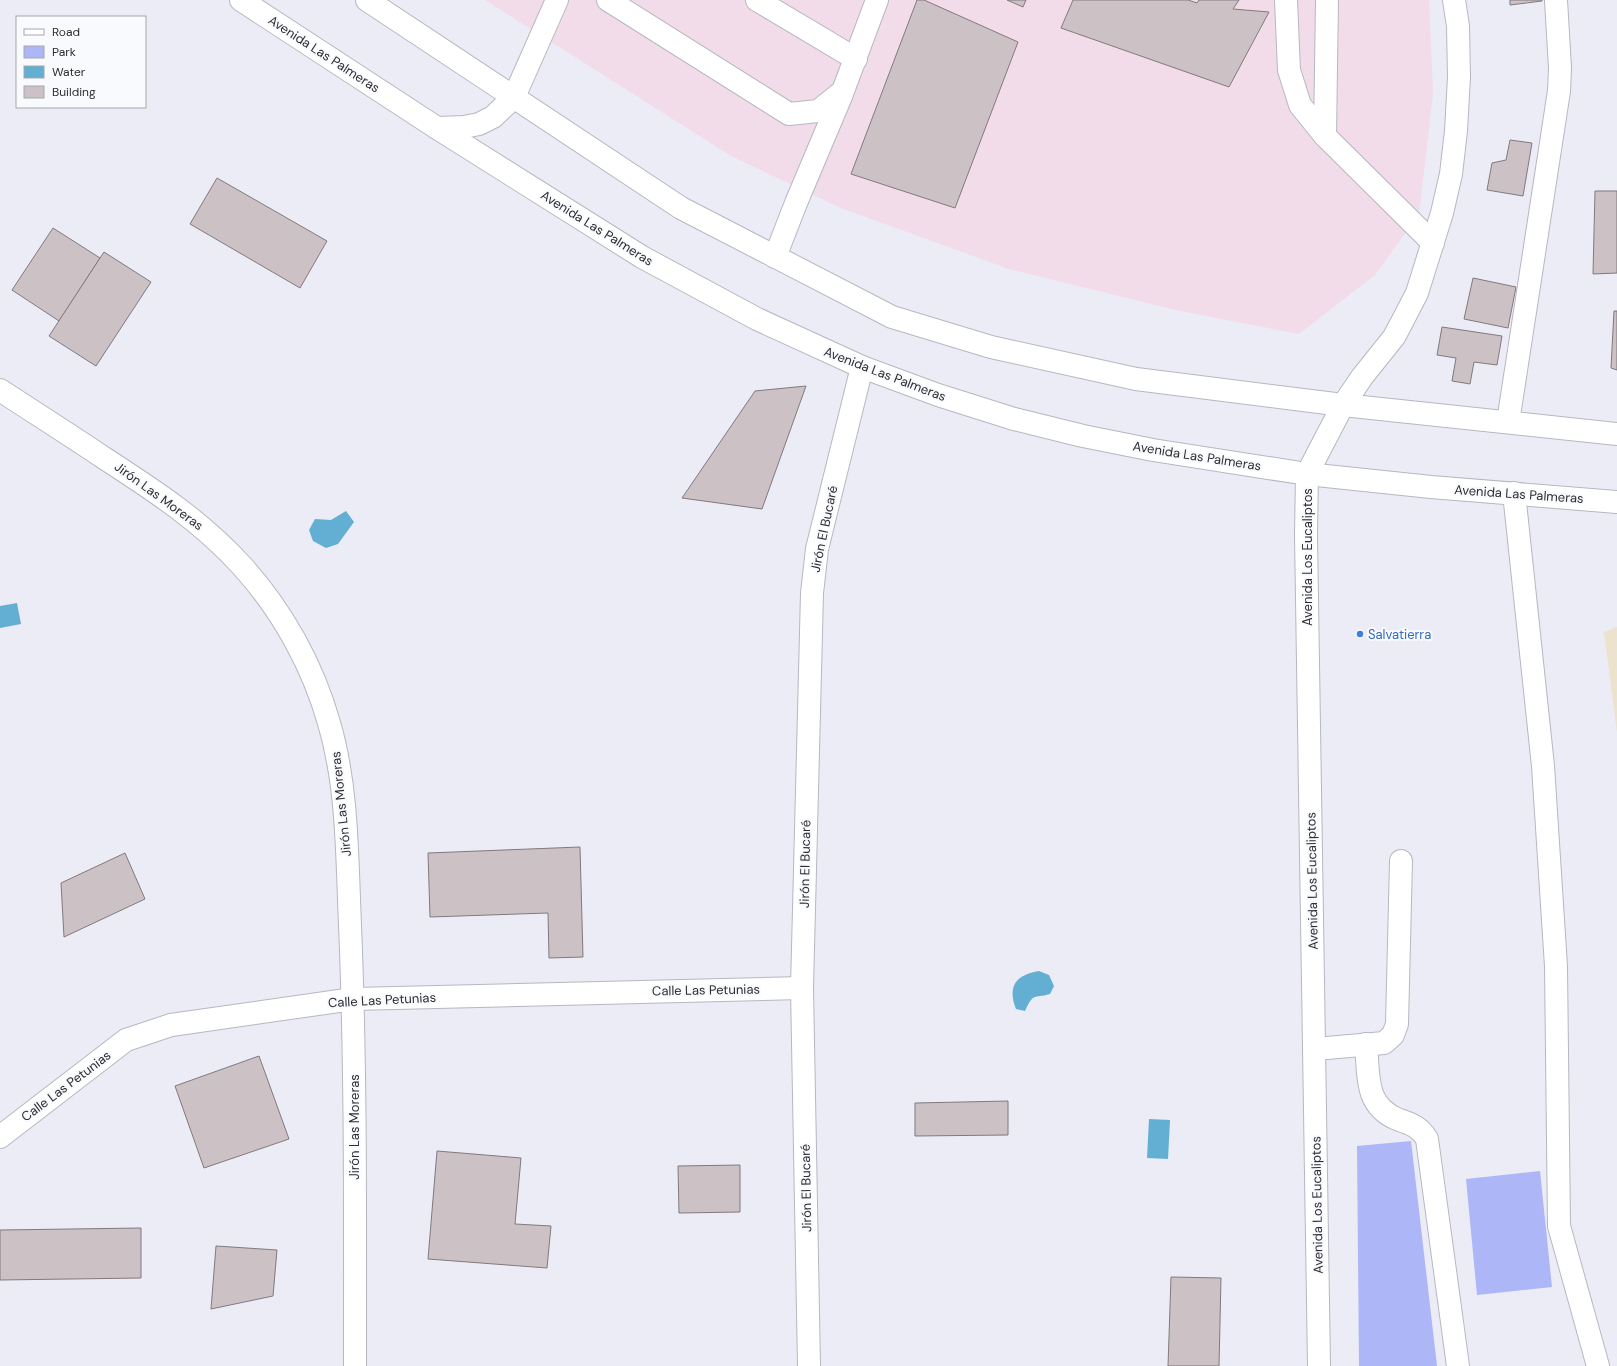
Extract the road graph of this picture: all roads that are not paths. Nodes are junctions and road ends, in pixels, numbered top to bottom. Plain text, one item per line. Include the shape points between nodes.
1 (241, 0) edge
2 (367, 0) edge
3 (557, 0) edge
4 (608, 0) edge
5 (757, 0) edge
6 (877, 0) edge
7 (1286, 0) edge
8 (1327, 0) edge
9 (1454, 0) edge
10 (1556, 0) edge
11 (856, 59) junction
12 (843, 91) junction
13 (514, 97) junction
14 (437, 128) junction
15 (1324, 136) junction
16 (1433, 243) junction
17 (775, 257) junction
18 (862, 367) junction
19 (1, 392) edge
20 (1343, 405) junction
21 (1508, 422) junction
22 (1617, 434) edge
23 (1307, 474) junction
24 (1514, 493) junction
25 (1617, 502) edge
26 (1401, 862) dead end
27 (802, 988) junction
28 (353, 999) junction
29 (1366, 1044) junction
30 (1315, 1049) junction
31 (0, 1137) edge
32 (356, 1366) edge
33 (809, 1366) edge
34 (1319, 1366) edge
35 (1458, 1366) edge
36 (1598, 1366) edge

1 - 14 street, Avenida Las Palmeras
2 - 13 street
3 - 13 street
4 - 12 street via 789,114 818,111
5 - 11 street
6 - 11 street
7 - 15 street via 1289,70 1300,105
8 - 15 street
9 - 16 street, Avenida Los Eucaliptos via 1458,26 1459,77 1456,131 1451,174
10 - 21 street via 1560,91
11 - 12 street
12 - 17 street
13 - 14 street via 493,117 479,124
13 - 17 street via 681,208
14 - 18 street, Avenida Las Palmeras via 642,257 757,320
15 - 16 street
16 - 20 street, Avenida Los Eucaliptos via 1417,292 1394,337
17 - 20 street via 892,317 991,347 1136,379
18 - 23 street, Avenida Las Palmeras via 1014,419 1083,436 1153,450
18 - 27 street, Jirón El Bucaré via 817,548 812,593
19 - 28 street, Jirón Las Moreras via 146,485 181,509 214,537 244,568 268,599 298,646 318,688 338,758 346,831
20 - 21 street
20 - 23 street, Avenida Los Eucaliptos
21 - 22 street
23 - 24 street, Avenida Las Palmeras
23 - 30 street, Avenida Los Eucaliptos via 1306,559
24 - 25 street, Avenida Las Palmeras
24 - 36 street via 1544,774 1556,966 1559,1226
26 - 29 street via 1397,1024 1393,1035 1384,1043
27 - 28 street, Calle Las Petunias
27 - 33 street, Jirón El Bucaré
28 - 31 street, Calle Las Petunias via 171,1025 126,1040
28 - 32 street, Jirón Las Moreras
29 - 30 street
29 - 35 street via 1371,1094 1377,1106 1387,1114 1412,1124 1421,1130 1427,1139
30 - 34 street, Avenida Los Eucaliptos

